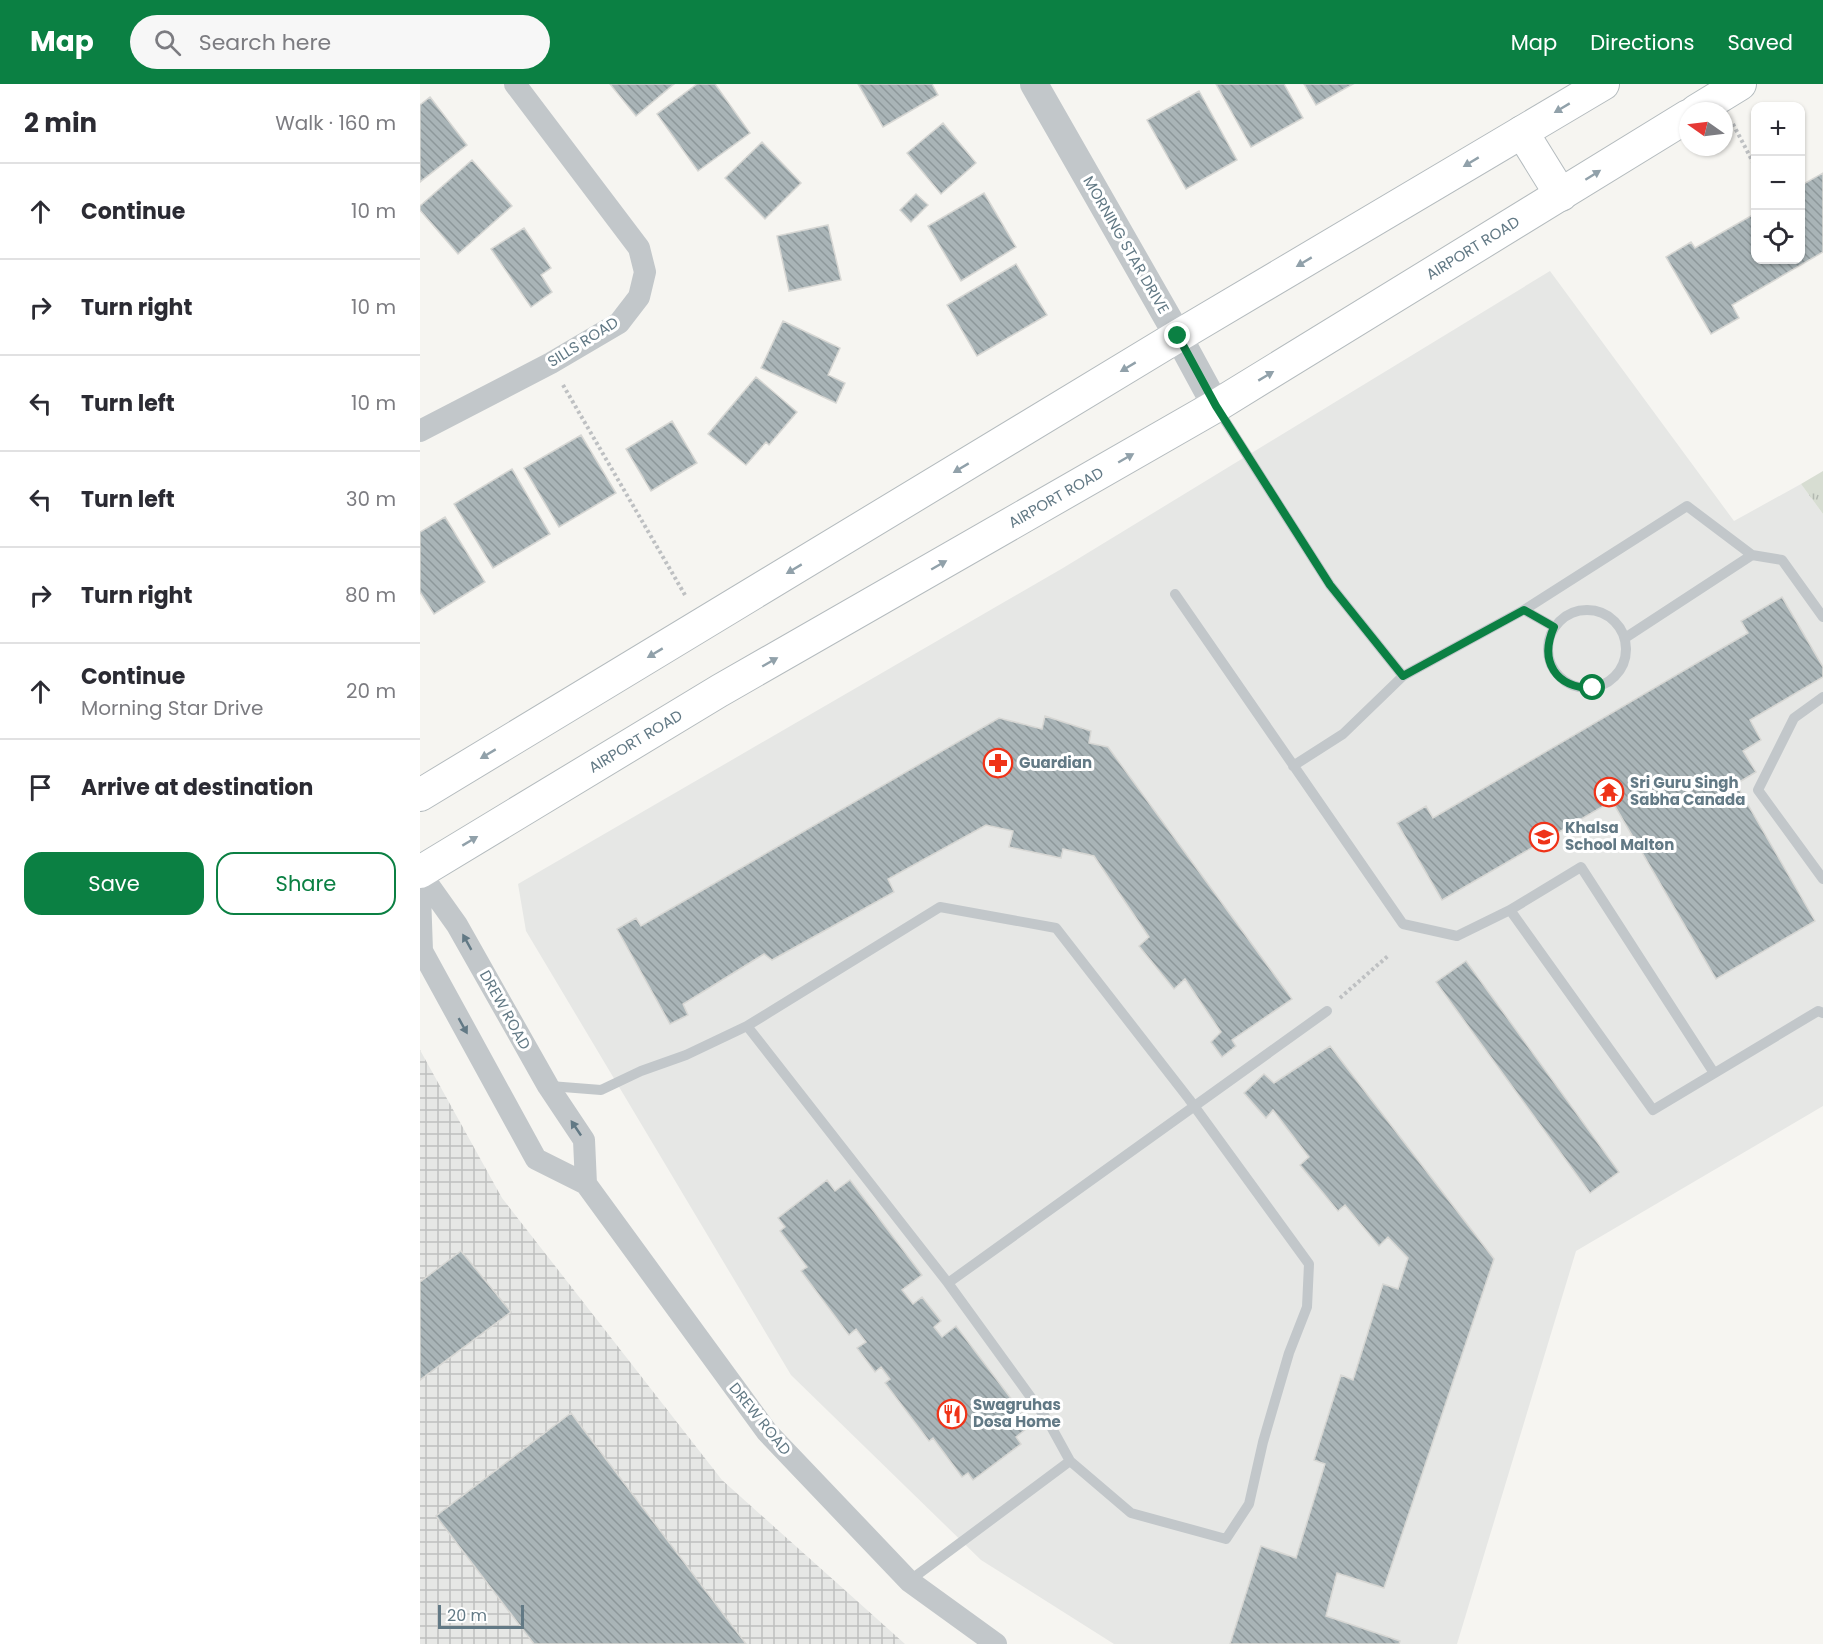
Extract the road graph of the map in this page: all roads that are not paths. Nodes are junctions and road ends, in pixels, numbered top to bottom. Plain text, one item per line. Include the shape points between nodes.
1 (515, 84) edge
2 (1603, 84) edge
3 (1740, 84) edge
4 (1041, 87) edge
5 (1711, 102) edge
6 (1679, 122) edge
7 (1522, 132) junction
8 (1561, 195) junction
9 (1178, 336) junction
10 (1216, 406) junction
11 (420, 431) edge
12 (1752, 555) junction
13 (1175, 594) dead end
14 (1524, 610) junction
15 (1823, 617) edge
16 (1554, 627) junction
17 (1625, 638) junction
18 (1403, 676) junction
19 (1823, 697) edge
20 (1293, 766) junction
21 (420, 795) edge
22 (420, 872) edge
23 (1823, 879) edge
24 (420, 894) edge
25 (1510, 910) junction
26 (1327, 1011) road end
27 (1823, 1013) edge
28 (747, 1026) junction
29 (1714, 1073) junction
30 (548, 1086) junction
31 (1194, 1106) junction
32 (586, 1184) junction
33 (948, 1283) junction
34 (1070, 1461) junction
35 (909, 1581) junction
36 (996, 1644) edge

1 - 11 street, SILLS ROAD via 639,249 645,272 639,297 619,323
2 -> 7 main road
3 - 5 main road
4 - 9 street, MORNING STAR DRIVE
8 -> 6 main road, AIRPORT ROAD
7 - 8 main road
7 -> 9 main road
10 -> 8 main road, AIRPORT ROAD
9 - 10 street, MORNING STAR DRIVE
9 -> 21 main road
10 - 18 lane via 1330,585
22 -> 10 main road, AIRPORT ROAD via 719,692
12 - 14 lane via 1687,506
12 - 15 lane via 1782,560
12 - 17 lane
13 - 20 lane
14 - 16 lane
14 - 18 lane
16 - 17 lane via 1563,617 1587,610 1611,617
16 - 17 lane via 1547,650 1550,664 1568,684 1580,688 1606,684 1617,675 1625,657
18 - 20 lane via 1343,734
19 - 23 lane via 1794,718 1758,790
20 - 25 lane via 1403,924 1457,936
30 -> 22 street, DREW ROAD via 457,925
24 -> 32 street, DREW ROAD via 422,951 536,1159
25 - 29 lane via 1653,1110
25 - 29 lane via 1581,867
26 - 31 lane
27 - 29 lane via 1818,1011
28 - 30 lane via 601,1090
28 - 31 lane via 940,907 1056,928
28 - 33 lane
32 -> 30 street, DREW ROAD via 584,1140
31 - 33 lane
31 - 34 lane via 1309,1264 1307,1306 1289,1353 1249,1504 1226,1539 1131,1513
32 - 35 street, DREW ROAD via 767,1432
33 - 34 lane via 1048,1421
34 - 35 lane
35 - 36 street, DREW ROAD

